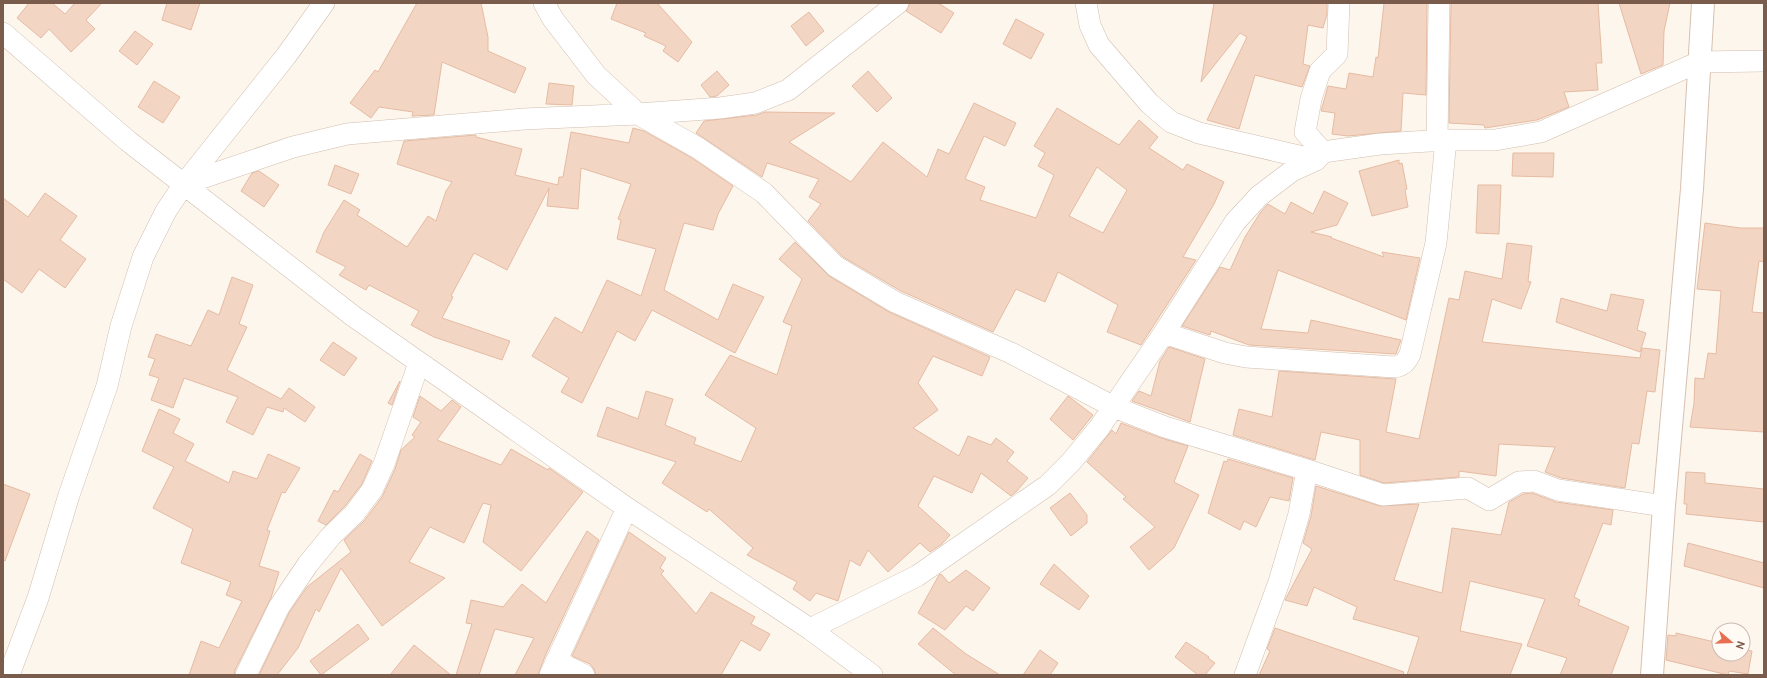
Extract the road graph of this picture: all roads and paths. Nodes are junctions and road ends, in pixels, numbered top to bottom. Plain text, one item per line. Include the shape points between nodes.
1 (324, 3) edge
2 (544, 3) edge
3 (898, 3) edge
4 (1086, 3) edge
5 (1339, 3) edge
6 (1439, 3) edge
7 (1703, 3) edge
8 (3, 34) edge
9 (1764, 61) edge
10 (1699, 62) junction
11 (638, 114) junction
12 (1442, 140) junction
13 (1319, 156) junction
14 (184, 184) junction
15 (1164, 333) junction
16 (419, 363) junction
17 (1114, 407) junction
18 (1307, 470) junction
19 (1664, 506) junction
20 (627, 508) junction
21 (810, 629) junction
22 (553, 668) edge
23 (10, 675) edge
24 (246, 675) edge
25 (584, 675) edge
26 (872, 675) edge
27 (1245, 675) edge
28 (1652, 675) edge

1 - 14 street via 286,56
2 - 11 street via 552,19 596,75
3 - 11 street via 788,90 755,102 720,108
4 - 13 street via 1090,25 1099,44 1149,103 1171,122 1199,133
5 - 13 street via 1337,54 1320,71 1305,132
6 - 12 street
7 - 10 street
8 - 14 street via 128,141
9 - 10 street
10 - 12 street via 1541,132 1495,140
10 - 19 street via 1692,189
11 - 14 street via 524,119 347,134 293,147
11 - 17 street via 698,148 764,193 835,266 861,283 895,302 1011,353
12 - 13 street via 1380,144
12 - 15 street via 1436,243 1410,354 1401,366 1246,357 1225,353
13 - 15 street via 1259,196 1234,222
14 - 16 street via 353,316
14 - 23 street via 166,211 143,257 106,386 66,503 38,598
15 - 17 street
16 - 20 street
16 - 24 street via 384,464 372,490 354,514 308,564 280,607
17 - 18 street via 1165,427
17 - 21 street via 1071,462 1048,485 1029,499 917,576
18 - 19 street via 1383,495 1468,488 1489,500 1520,482 1534,481 1558,490
18 - 27 street via 1299,514 1279,582
19 - 28 street
20 - 21 street
20 - 22 street
21 - 26 street
22 - 25 street

